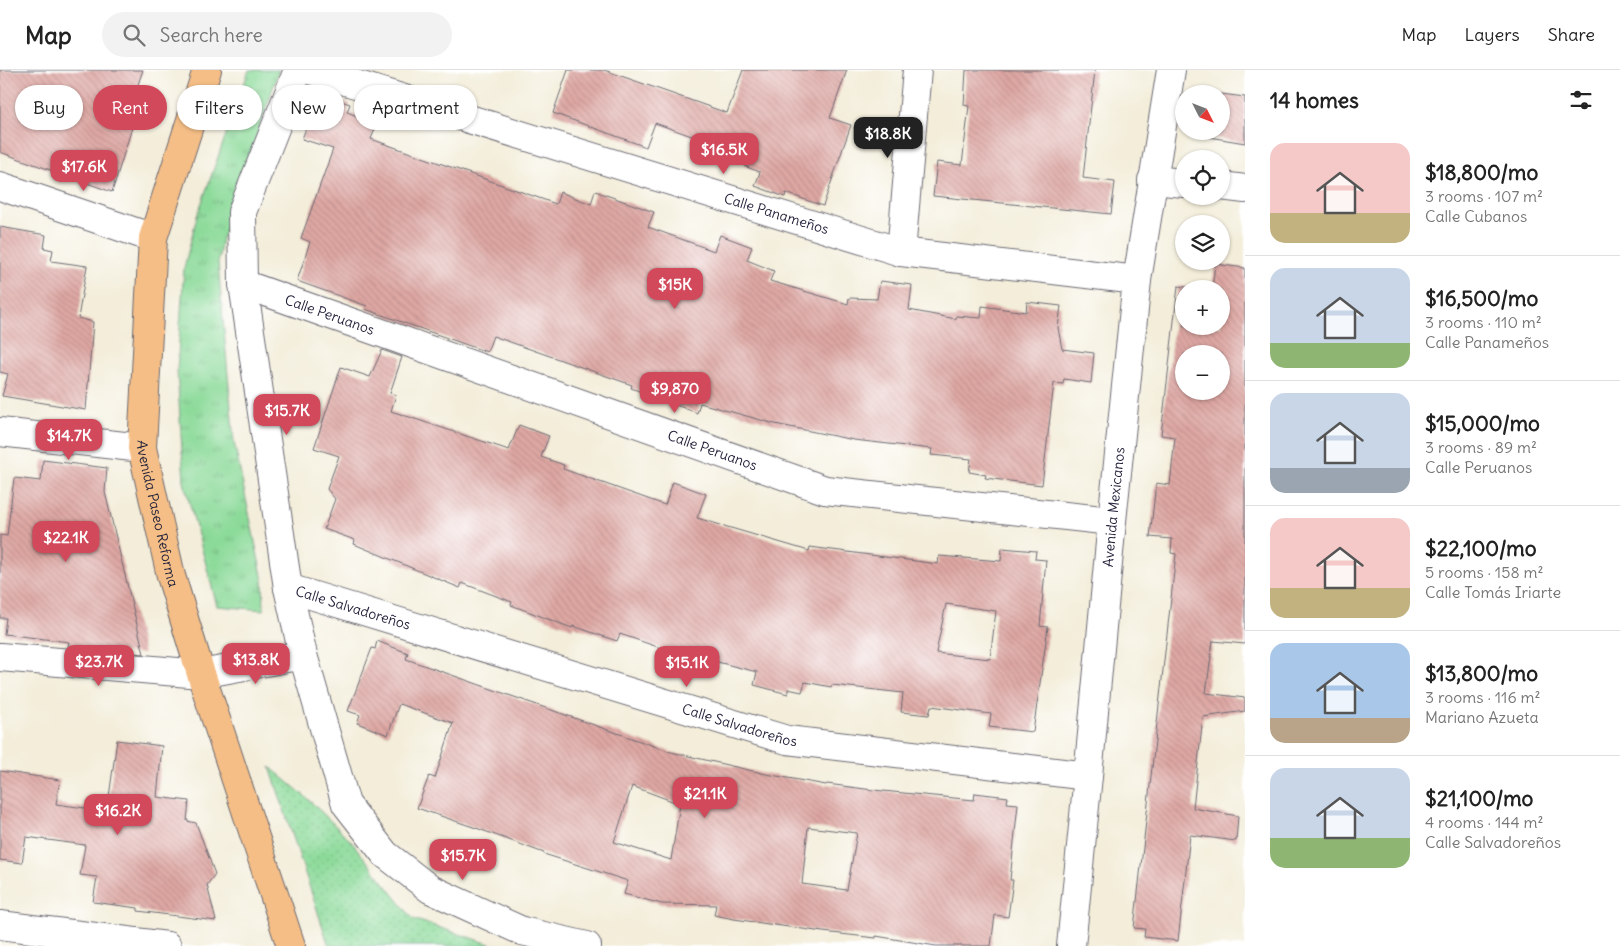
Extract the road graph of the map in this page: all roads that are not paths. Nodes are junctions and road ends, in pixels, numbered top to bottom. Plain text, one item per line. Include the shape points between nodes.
1 (206, 70) edge
2 (298, 70) edge
3 (310, 70) edge
4 (917, 70) edge
5 (1171, 70) edge
6 (1152, 180) junction
7 (1175, 182) edge
8 (0, 186) edge
9 (1230, 187) edge
10 (1245, 189) edge
11 (153, 238) junction
12 (901, 252) junction
13 (1137, 280) junction
14 (243, 284) junction
15 (0, 432) edge
16 (142, 448) junction
17 (1112, 521) junction
18 (288, 588) junction
19 (303, 655) junction
20 (0, 657) edge
21 (201, 674) junction
22 (1088, 776) junction
23 (0, 925) edge
24 (167, 946) edge
25 (291, 946) edge
26 (587, 946) edge
27 (1071, 946) edge

1 - 11 main road, Avenida Paseo Reforma
2 - 14 street via 242,212
3 - 12 street, Calle Panameños
4 - 12 street
5 - 6 street, Avenida Mexicanos
6 - 7 street
6 - 13 street, Avenida Mexicanos
8 - 11 street
9 - 10 street
11 - 16 main road, Avenida Paseo Reforma
12 - 13 street, Calle Panameños
13 - 17 street, Avenida Mexicanos
14 - 17 street, Calle Peruanos via 825,490
14 - 18 street
15 - 16 street
16 - 21 main road, Avenida Paseo Reforma via 171,576
17 - 22 street, Avenida Mexicanos
18 - 19 street
18 - 22 street, Calle Salvadoreños via 786,740
19 - 21 street
19 - 26 street via 346,804 385,854 430,889 522,931
20 - 21 street
21 - 25 main road, Avenida Paseo Reforma
22 - 27 street, Avenida Mexicanos
23 - 24 street

